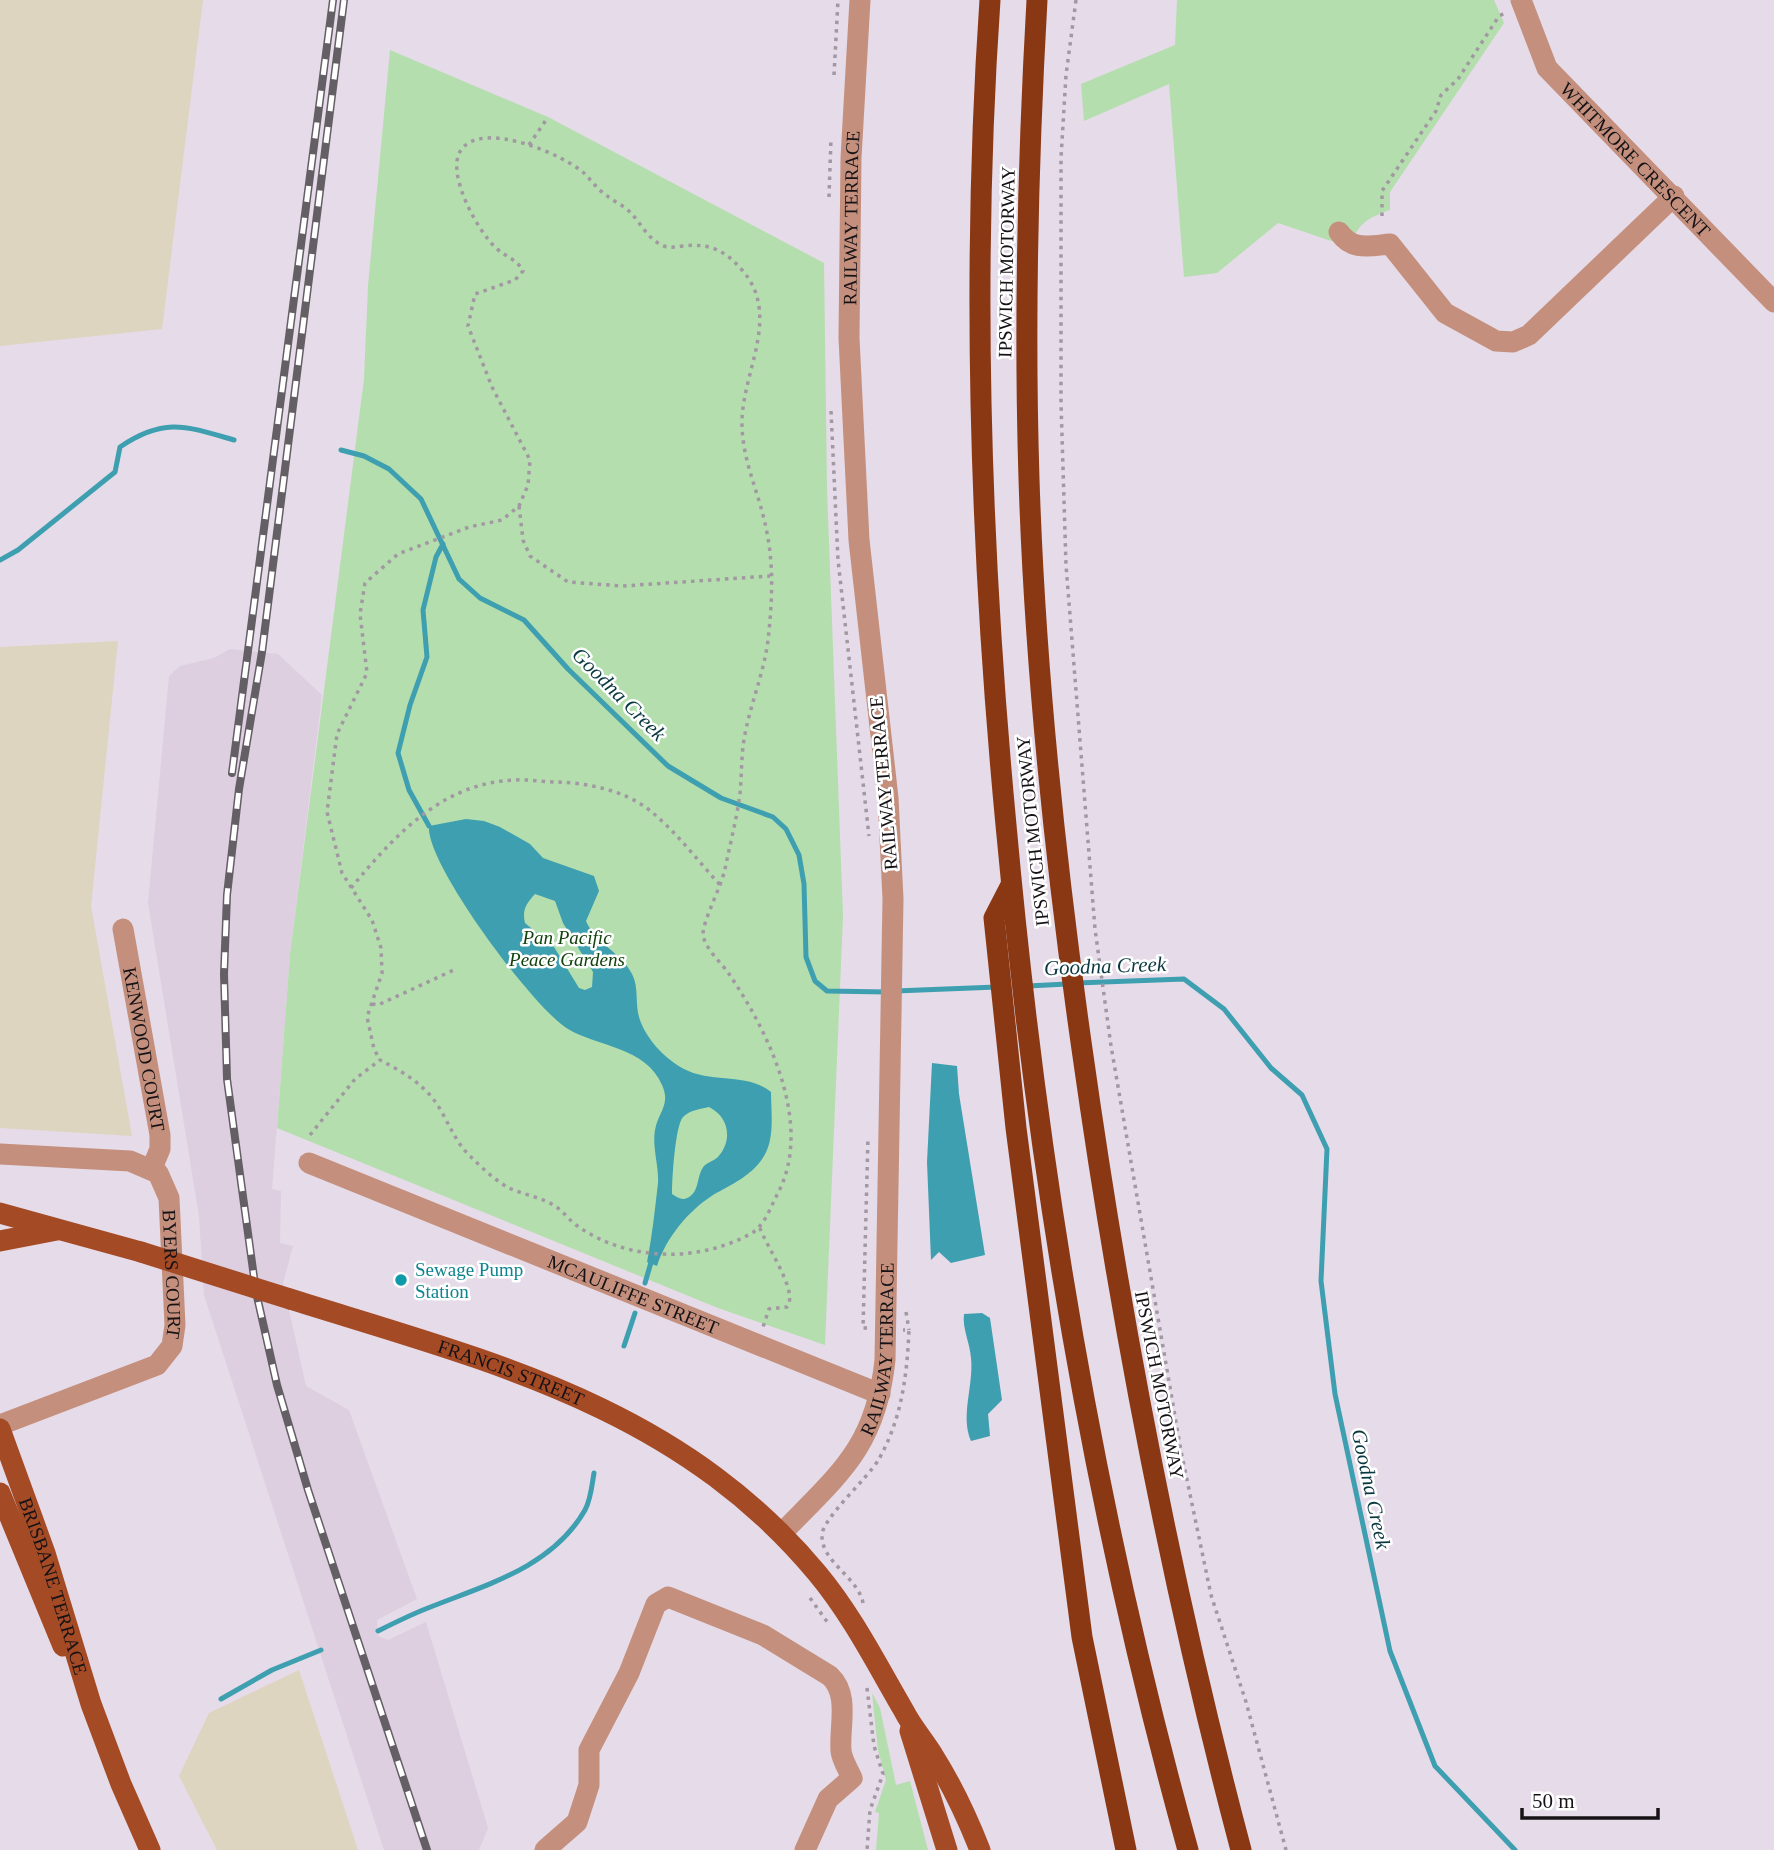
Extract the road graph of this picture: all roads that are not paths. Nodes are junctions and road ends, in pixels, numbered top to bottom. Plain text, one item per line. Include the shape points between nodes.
1 (860, 0) edge
2 (990, 0) edge
3 (1037, 0) edge
4 (1513, 7) edge
5 (1674, 196) junction
6 (1339, 232) dead end
7 (1774, 302) edge
8 (123, 929) dead end
9 (1006, 940) junction
10 (0, 1154) edge
11 (309, 1163) dead end
12 (152, 1168) junction
13 (0, 1213) edge
14 (62, 1229) junction
15 (0, 1241) edge
16 (880, 1394) junction
17 (0, 1427) edge
18 (0, 1493) edge
19 (782, 1533) junction
20 (91, 1704) junction
21 (904, 1713) junction
22 (150, 1850) edge
23 (545, 1850) edge
24 (805, 1850) edge
25 (947, 1850) edge
26 (980, 1850) edge
27 (1126, 1850) edge
28 (1188, 1850) edge
29 (1241, 1850) edge

1 - 16 street, RAILWAY TERRACE via 849,245 853,466 888,798 893,948 885,1360
2 - 9 highway, IPSWICH MOTORWAY via 980,232 983,491 992,681 1011,885
3 - 29 highway, IPSWICH MOTORWAY via 1028,214 1029,478 1042,706 1065,933 1112,1248 1151,1462 1207,1723
4 - 5 street, WHITMORE CRESCENT via 1547,68
5 - 6 street via 1529,335 1513,342 1496,341 1445,313 1390,244 1357,247
5 - 7 street, WHITMORE CRESCENT
8 - 12 street, KENWOOD COURT via 160,1135
9 - 27 highway via 1007,1046 1076,1600
9 - 28 highway, IPSWICH MOTORWAY via 1030,1046 1062,1275 1106,1518
10 - 12 street via 119,1160
11 - 16 street, MCAULIFFE STREET
12 - 17 street, BYERS COURT via 163,1179 170,1198 175,1325 169,1353 151,1368
13 - 14 main road, FRANCIS STREET
14 - 15 main road
14 - 19 main road, FRANCIS STREET, bridge via 524,1375 608,1409 694,1460
16 - 19 street, RAILWAY TERRACE via 868,1432 849,1464
17 - 20 main road, BRISBANE TERRACE
18 - 20 main road, BRISBANE TERRACE via 53,1625
19 - 21 main road, FRANCIS STREET via 852,1620
20 - 22 main road, BRISBANE TERRACE
21 - 25 main road, FRANCIS STREET
21 - 26 main road, FRANCIS STREET via 951,1786
23 - 24 street via 577,1822 589,1785 589,1750 629,1673 656,1604 664,1597 763,1635 834,1680 842,1697 841,1755 852,1778 828,1799

